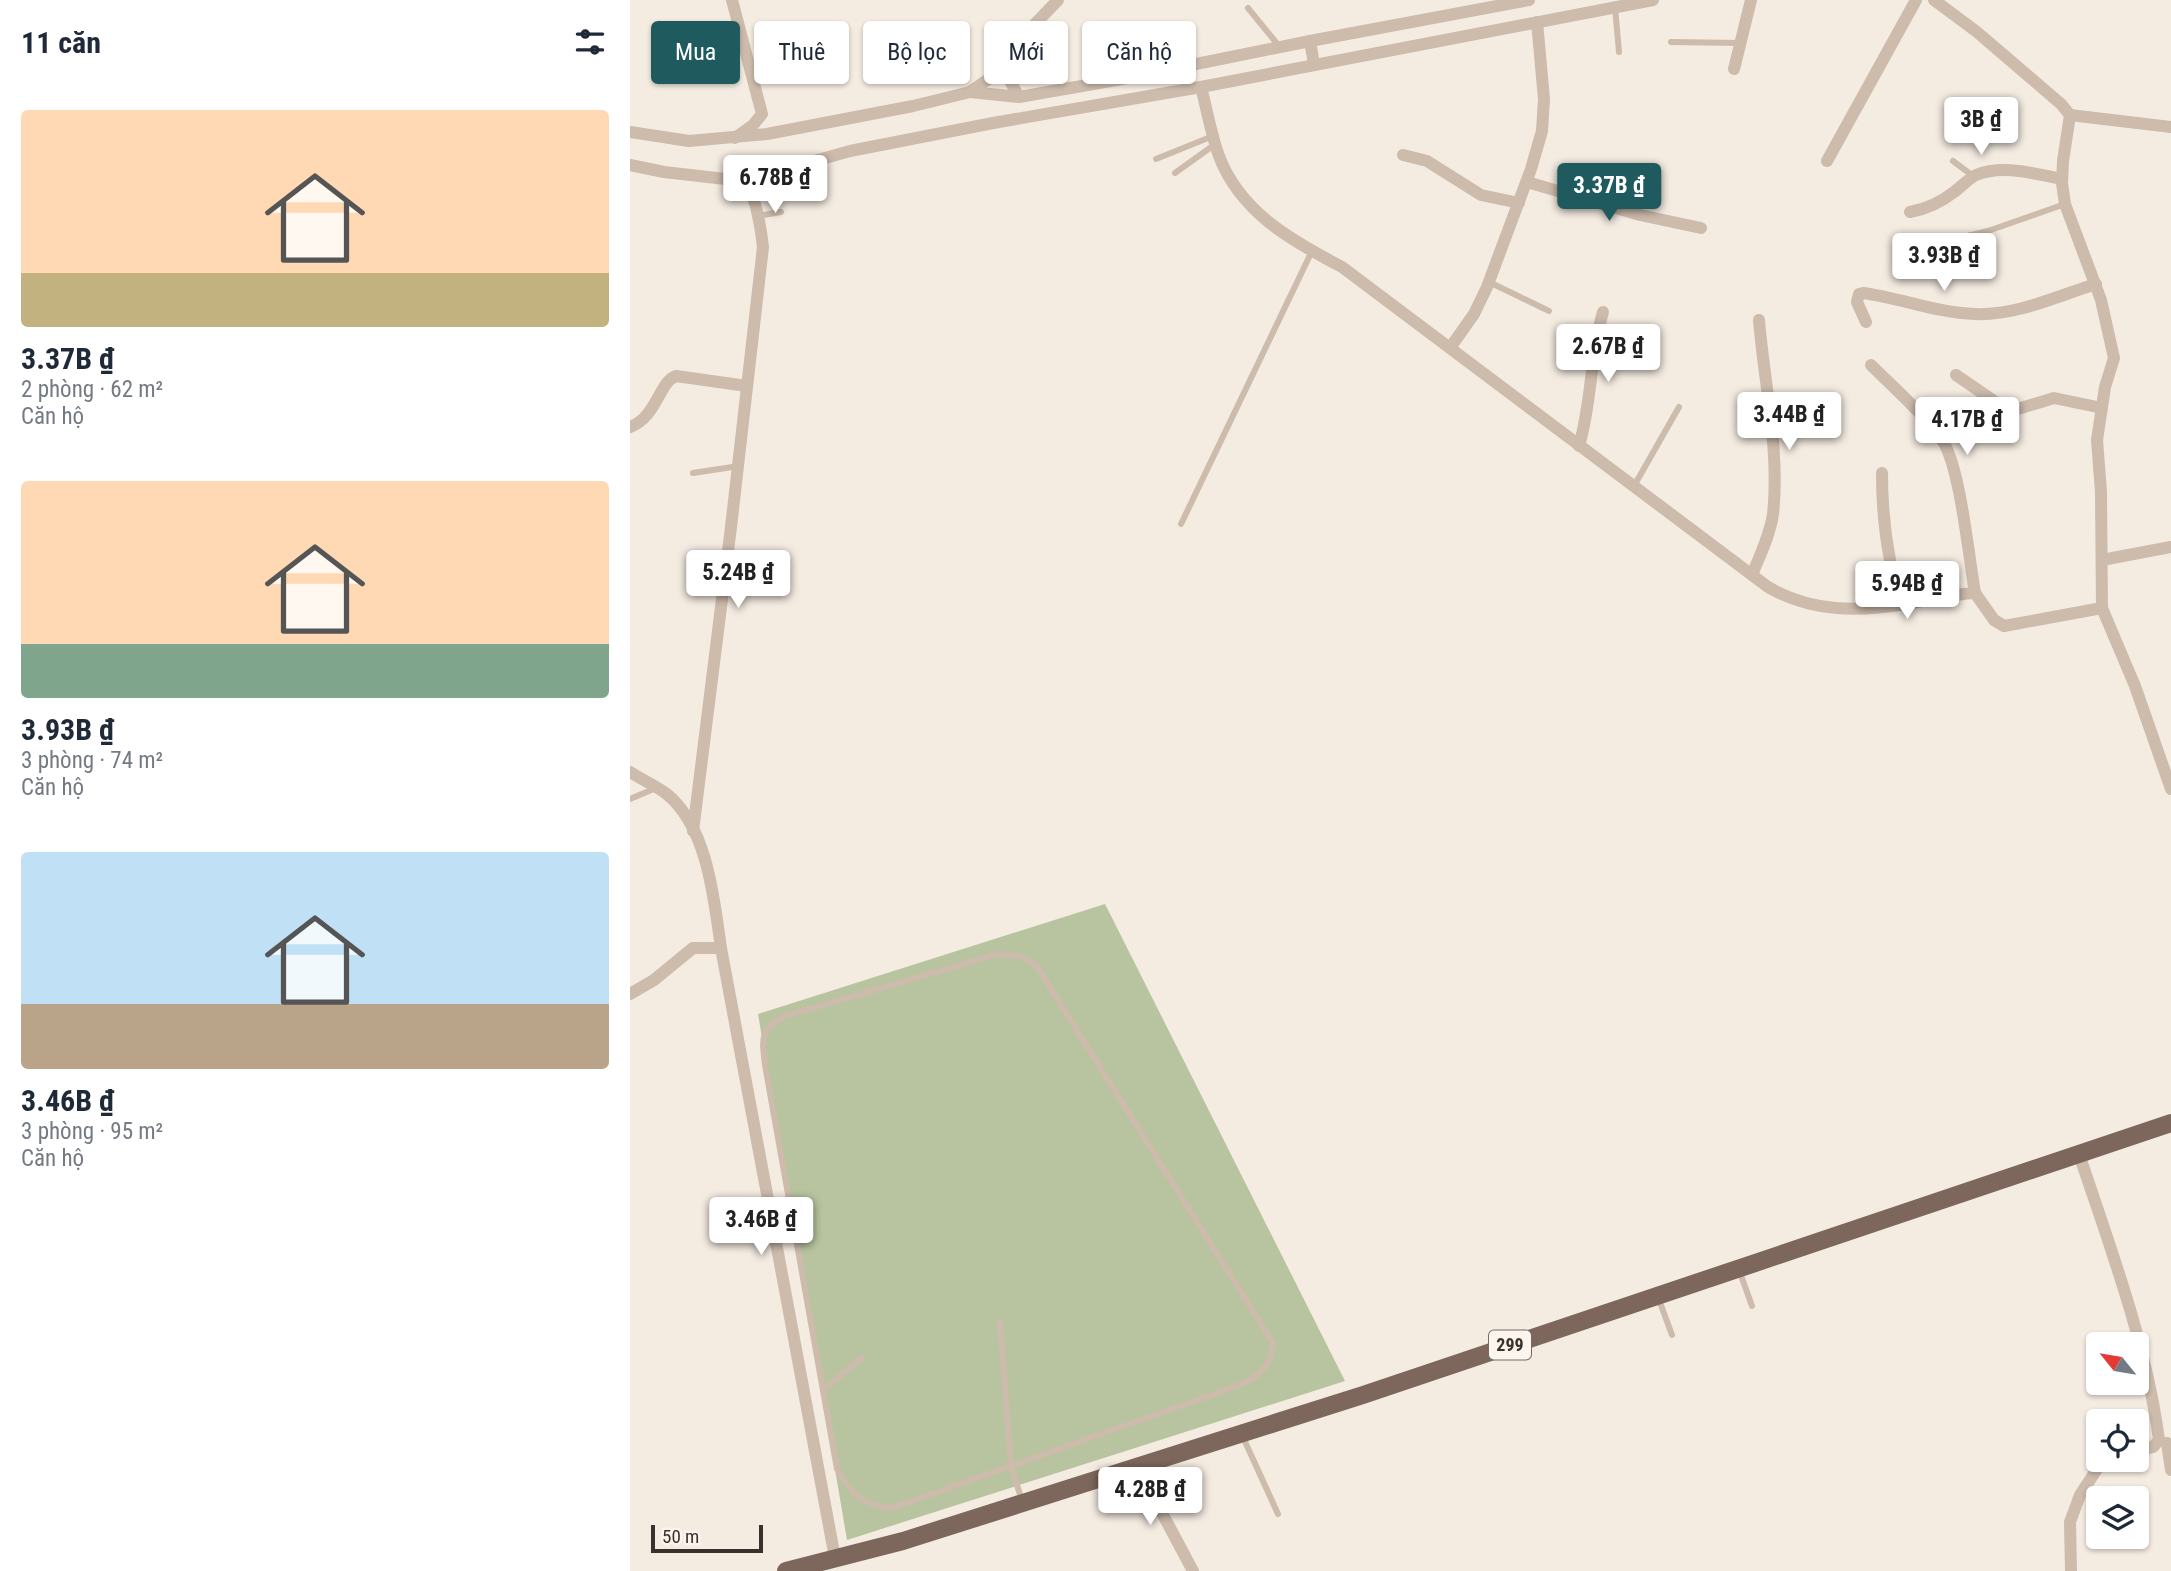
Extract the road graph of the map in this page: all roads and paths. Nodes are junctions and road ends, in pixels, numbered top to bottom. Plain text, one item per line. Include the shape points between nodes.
1 (732, 0) edge
2 (1058, 0) edge
3 (1529, 0) edge
4 (1653, 0) edge
5 (1751, 0) edge
6 (1916, 0) edge
7 (1934, 0) edge
8 (1614, 3) edge
9 (1248, 8) dead end
10 (1040, 21) edge
11 (1537, 22) junction
12 (1671, 41) dead end
13 (1741, 43) junction
14 (1280, 47) junction
15 (1619, 52) dead end
16 (1312, 53) junction
17 (1734, 69) dead end
18 (984, 82) edge
19 (1012, 84) edge
20 (1201, 87) junction
21 (970, 92) junction
22 (1019, 97) junction
23 (2070, 115) junction
24 (2171, 127) edge
25 (630, 132) edge
26 (734, 138) junction
27 (1215, 140) junction
28 (1403, 155) dead end
29 (1156, 159) dead end
30 (1827, 161) dead end
31 (1953, 161) dead end
32 (630, 165) edge
33 (1175, 173) dead end
34 (1973, 176) junction
35 (2062, 179) junction
36 (743, 181) junction
37 (1527, 182) junction
38 (1519, 203) junction
39 (2065, 204) junction
40 (781, 212) dead end
41 (1910, 212) dead end
42 (758, 216) junction
43 (1701, 228) dead end
44 (1959, 238) dead end
45 (1312, 251) junction
46 (1489, 282) junction
47 (2096, 284) junction
48 (1549, 311) dead end
49 (1603, 312) dead end
50 (1759, 320) dead end
51 (1866, 322) dead end
52 (1450, 348) junction
53 (1871, 365) dead end
54 (1956, 375) dead end
55 (747, 386) junction
56 (1679, 407) dead end
57 (2102, 408) junction
58 (630, 427) edge
59 (1580, 446) junction
60 (738, 466) junction
61 (693, 473) dead end
62 (1882, 473) dead end
63 (1634, 486) junction
64 (1181, 524) dead end
65 (2171, 547) edge
66 (2102, 560) junction
67 (1752, 575) junction
68 (1975, 593) junction
69 (1902, 605) junction
70 (2102, 608) junction
71 (630, 772) edge
72 (656, 788) junction
73 (2171, 789) edge
74 (630, 799) edge
75 (694, 831) junction
76 (721, 948) junction
77 (630, 994) edge
78 (2171, 1123) edge
79 (2079, 1154) junction
80 (1739, 1268) junction
81 (1658, 1295) junction
82 (1752, 1306) dead end
83 (1000, 1322) dead end
84 (1672, 1335) dead end
85 (862, 1358) dead end
86 (823, 1390) junction
87 (1241, 1433) junction
88 (2165, 1443) edge
89 (1010, 1466) junction
90 (1137, 1466) junction
91 (2171, 1470) edge
92 (2095, 1472) edge
93 (1022, 1503) junction
94 (1278, 1514) dead end
95 (842, 1564) edge
96 (786, 1571) edge
97 (1193, 1571) edge
98 (2071, 1571) edge

1 - 26 street via 762,114
2 - 10 street
3 - 16 street
4 - 8 street
5 - 13 street
6 - 30 street
7 - 23 street via 2033,79
8 - 11 street
8 - 15 lane
9 - 14 lane
11 - 16 street
11 - 37 street via 1544,113
12 - 13 lane
13 - 17 street
14 - 16 street
14 - 22 street
16 - 20 street
18 - 21 street
19 - 22 street
20 - 27 street
20 - 36 street via 876,146
21 - 22 street
21 - 26 street
23 - 24 street
23 - 35 street
25 - 26 street via 689,141
27 - 29 lane
27 - 33 lane
27 - 45 street via 1245,199 1264,219
28 - 38 street via 1427,161 1481,195
31 - 34 lane
32 - 36 street
34 - 35 street via 2000,170
34 - 41 street via 1935,205
35 - 39 street
36 - 42 street
37 - 38 street
37 - 43 street
38 - 46 street
39 - 44 lane
39 - 47 street
40 - 42 lane
42 - 55 street via 762,247
45 - 52 street via 1342,267
45 - 64 lane
46 - 48 lane
46 - 52 street
47 - 51 street via 1992,314 1947,311 1863,293 1857,302
47 - 57 street via 2114,358
49 - 59 street
50 - 67 street via 1774,495 1769,530
52 - 59 street
53 - 68 street via 1948,451
54 - 57 street via 2007,411 2054,398
55 - 58 street via 676,376 667,381 641,422
55 - 60 street
56 - 63 lane
57 - 66 street via 2097,440
59 - 63 street
60 - 61 lane
60 - 75 street
62 - 69 street via 1888,560
63 - 67 street
65 - 66 street
66 - 70 street
67 - 69 street via 1795,601 1836,610
68 - 69 street
68 - 70 street via 2004,626
70 - 73 street
71 - 72 street
72 - 74 lane
72 - 75 street via 677,804
75 - 76 street via 708,871
76 - 77 street via 692,948 654,981
76 - 95 street
78 - 79 main road, 299
79 - 80 main road, 299
79 - 88 street via 2125,1293 2154,1402 2159,1440
80 - 81 main road, 299
80 - 82 lane
81 - 84 lane
81 - 87 main road, 299
83 - 89 lane
85 - 86 lane
86 - 89 lane via 837,1469 849,1489 870,1505 892,1508
86 - 89 lane via 765,1065 766,1029 786,1016 976,958 1020,956 1036,965 1273,1343 1272,1358 1252,1380
87 - 90 main road, 299
87 - 94 lane
88 - 91 street
89 - 93 lane
90 - 93 main road, 299
90 - 97 street
92 - 98 street via 2080,1494 2070,1522
93 - 95 main road, 299
95 - 96 main road, 299

